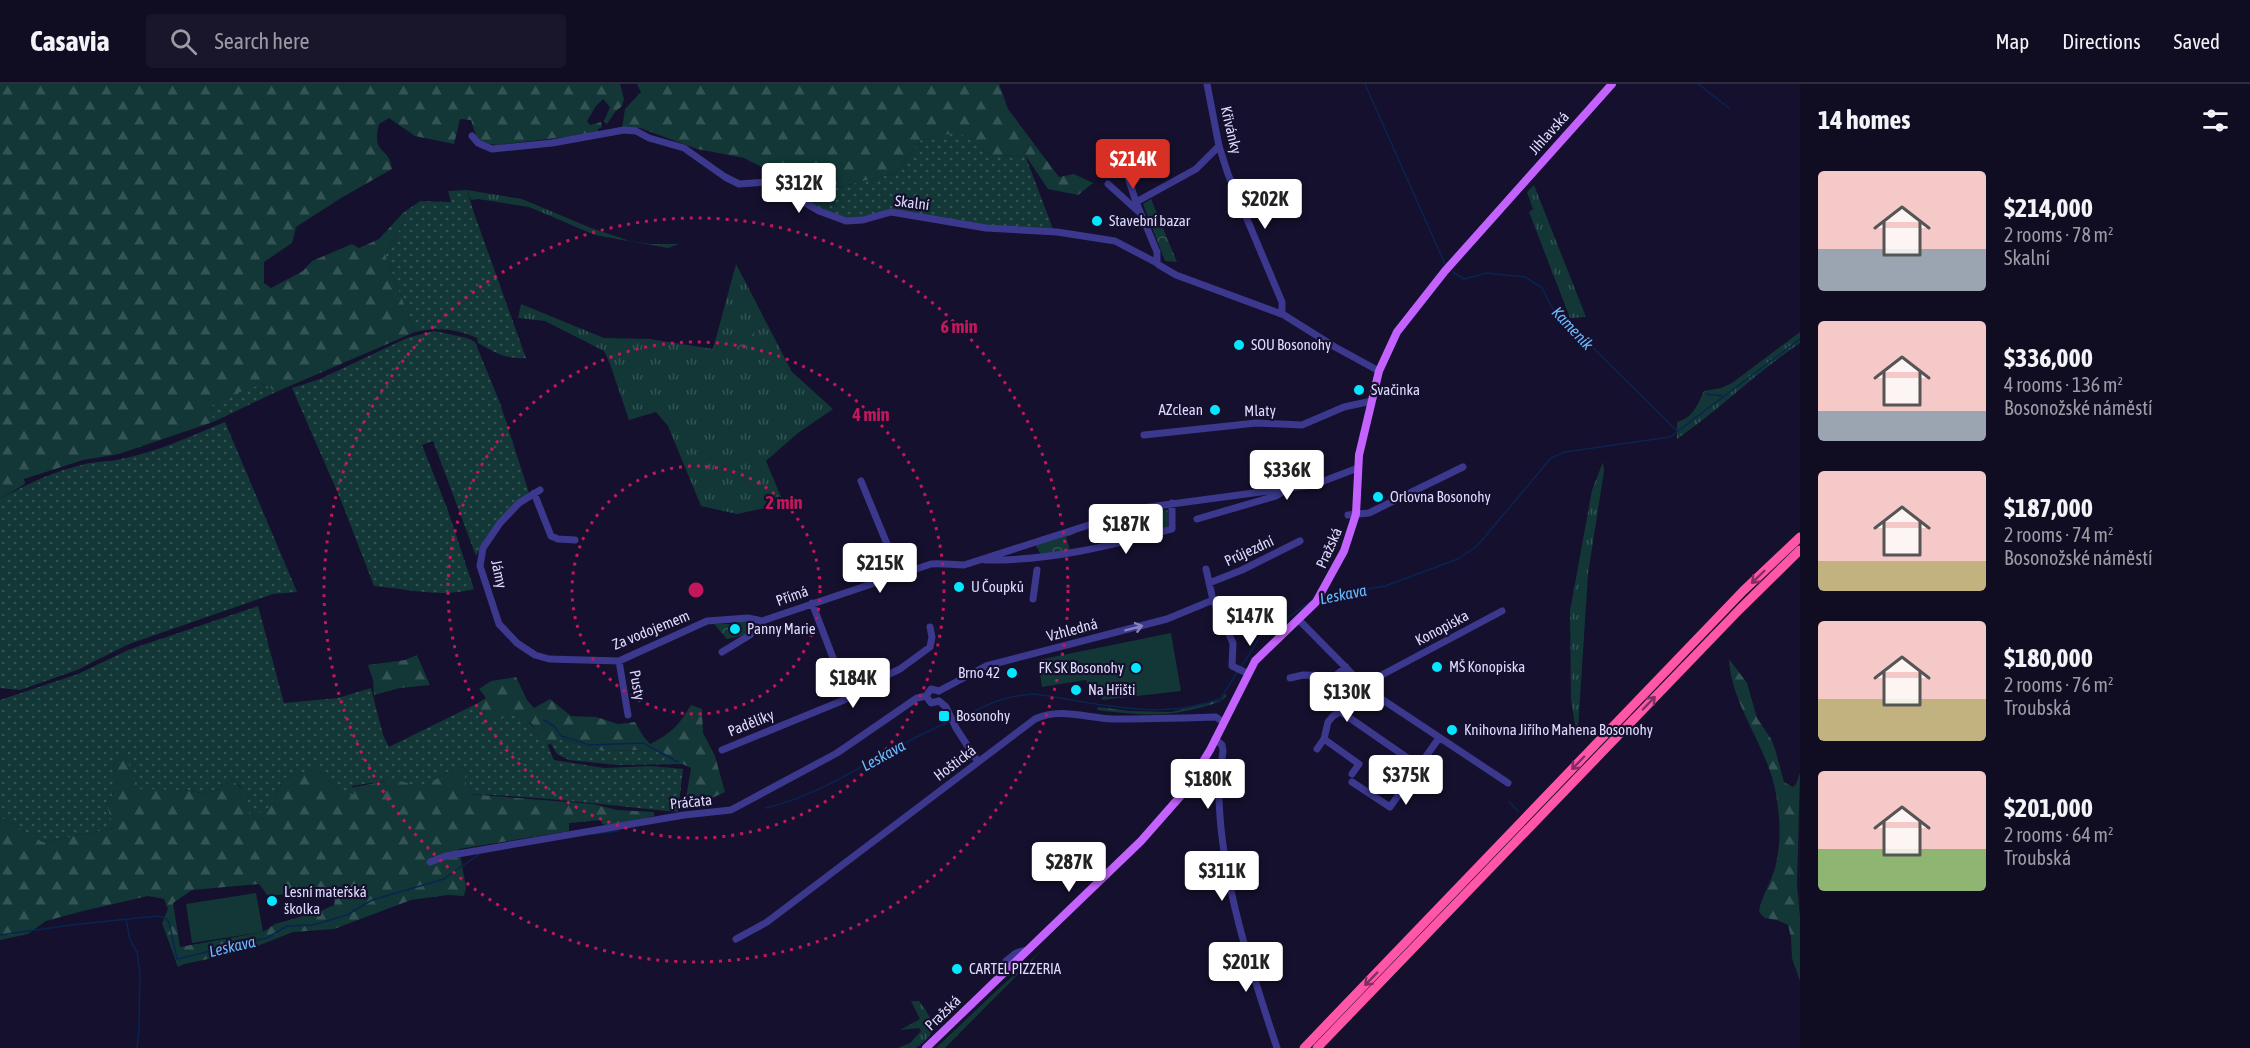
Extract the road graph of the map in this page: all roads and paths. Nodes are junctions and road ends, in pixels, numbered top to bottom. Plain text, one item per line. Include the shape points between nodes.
1 (1207, 84) edge
2 (1612, 84) edge
3 (472, 136) dead end
4 (1219, 146) junction
5 (1121, 156) dead end
6 (1108, 184) dead end
7 (1507, 201) joint
8 (1136, 202) junction
9 (1142, 215) junction
10 (1157, 263) junction
11 (1282, 314) junction
12 (1379, 371) junction
13 (1372, 401) junction
14 (1144, 435) dead end
15 (1463, 467) dead end
16 (1358, 468) junction
17 (861, 481) dead end
18 (1290, 488) junction
19 (1253, 493) junction
20 (1209, 499) junction
21 (1255, 502) junction
22 (1172, 503) junction
23 (1352, 514) junction
24 (1211, 515) junction
25 (1197, 519) dead end
26 (1800, 537) edge
27 (575, 540) dead end
28 (1300, 541) dead end
29 (1032, 542) junction
30 (1798, 552) edge
31 (1036, 559) junction
32 (979, 560) junction
33 (1206, 569) dead end
34 (1037, 570) dead end
35 (899, 573) junction
36 (1209, 584) junction
37 (1033, 599) dead end
38 (1213, 600) junction
39 (812, 603) junction
40 (1502, 611) dead end
41 (1299, 620) junction
42 (762, 621) junction
43 (930, 627) dead end
44 (723, 648) dead end
45 (549, 659) joint
46 (618, 661) junction
47 (1346, 667) junction
48 (1241, 671) junction
49 (1290, 678) dead end
50 (1366, 687) junction
51 (939, 691) junction
52 (926, 696) junction
53 (848, 697) junction
54 (939, 701) junction
55 (1341, 712) junction
56 (628, 715) dead end
57 (1223, 722) junction
58 (1439, 738) junction
59 (1215, 739) junction
60 (1324, 739) junction
61 (1317, 749) dead end
62 (722, 750) dead end
63 (978, 762) junction
64 (1419, 765) junction
65 (1508, 783) dead end
66 (1387, 785) dead end
67 (1400, 793) junction
68 (430, 862) dead end
69 (736, 939) dead end
70 (1030, 949) junction
71 (1006, 961) dead end
72 (926, 1048) edge
73 (1277, 1048) edge
74 (1304, 1048) edge
75 (1317, 1048) edge

1 - 4 street, Křivánky
2 - 7 main road, Jihlavská
3 - 10 street, Skalní via 492,149 636,131 684,147 739,184 773,184 835,218 855,221 891,212 987,228 1057,232 1114,241
4 - 8 street via 1196,169
4 - 11 street, Křivánky via 1282,302
5 - 8 street
6 - 9 street
7 - 12 main road, Pražská via 1407,318
8 - 9 street
9 - 10 street via 1157,252
10 - 11 street, Skalní via 1176,275
11 - 12 street, Skalní
12 - 13 main road, Pražská
13 - 14 street, Mlaty via 1344,407 1302,425 1256,423
13 - 16 main road, Pražská
15 - 23 street via 1369,513
16 - 18 street via 1313,485
16 - 23 main road, Pražská
17 - 35 street
18 - 19 street
18 - 21 street
19 - 20 street
19 - 21 street
20 - 22 street
20 - 24 street
21 - 24 street
22 - 29 street via 1142,508
22 - 31 street via 1172,529 1105,548
23 - 41 main road, Pražská via 1344,551 1316,602
24 - 25 street
26 -> 74 highway via 1743,591
27 - 45 street, Jámy via 551,536 537,491 514,508 483,548 480,566 498,624 518,644
28 - 36 street, Průjezdní
29 - 31 street
29 - 32 street
75 -> 30 highway
31 - 32 street
32 - 35 street, Přímá via 964,565 930,564
33 - 36 street
34 - 37 street
35 - 39 street, Přímá
36 - 38 street
38 - 48 street via 1233,643 1232,666
51 -> 38 street, Vzhledná via 986,666 1167,619
39 - 42 street, Přímá
39 - 53 street
40 - 50 street, Konopiska
41 - 47 street
41 - 48 main road, Pražská
42 - 44 street, Přímá via 750,635
42 - 46 street, Za vodojemem via 707,621
43 - 53 street, Padělíky via 930,647 900,669
45 - 46 street, Za vodojemem
46 - 56 street, Pusty
47 - 49 street via 1335,676
47 - 50 street
48 - 57 main road, Pražská
50 - 55 street, Konopiska via 1358,701
50 - 58 street
51 - 52 street via 931,689
51 - 54 street
52 - 54 street via 931,703
52 - 68 street, Práčata via 916,698 837,753 731,810 446,856
53 - 62 street, Padělíky
54 - 63 street
55 - 60 street, Konopiska via 1328,722
55 - 64 street
57 - 59 main road, Pražská
57 - 63 street, Hoštická via 1216,717 1110,719 1053,713 1035,719
58 - 64 street
58 - 65 street
59 - 70 main road, Pražská via 1185,791 1167,813
59 - 73 street via 1223,751 1219,801 1227,870 1255,982
60 - 61 street, Konopiska
60 - 67 street via 1359,764 1352,778 1390,807
63 - 69 street, Hoštická via 771,919
64 - 67 street
66 - 67 street
70 - 71 street, Pražská
70 - 72 main road, Pražská

